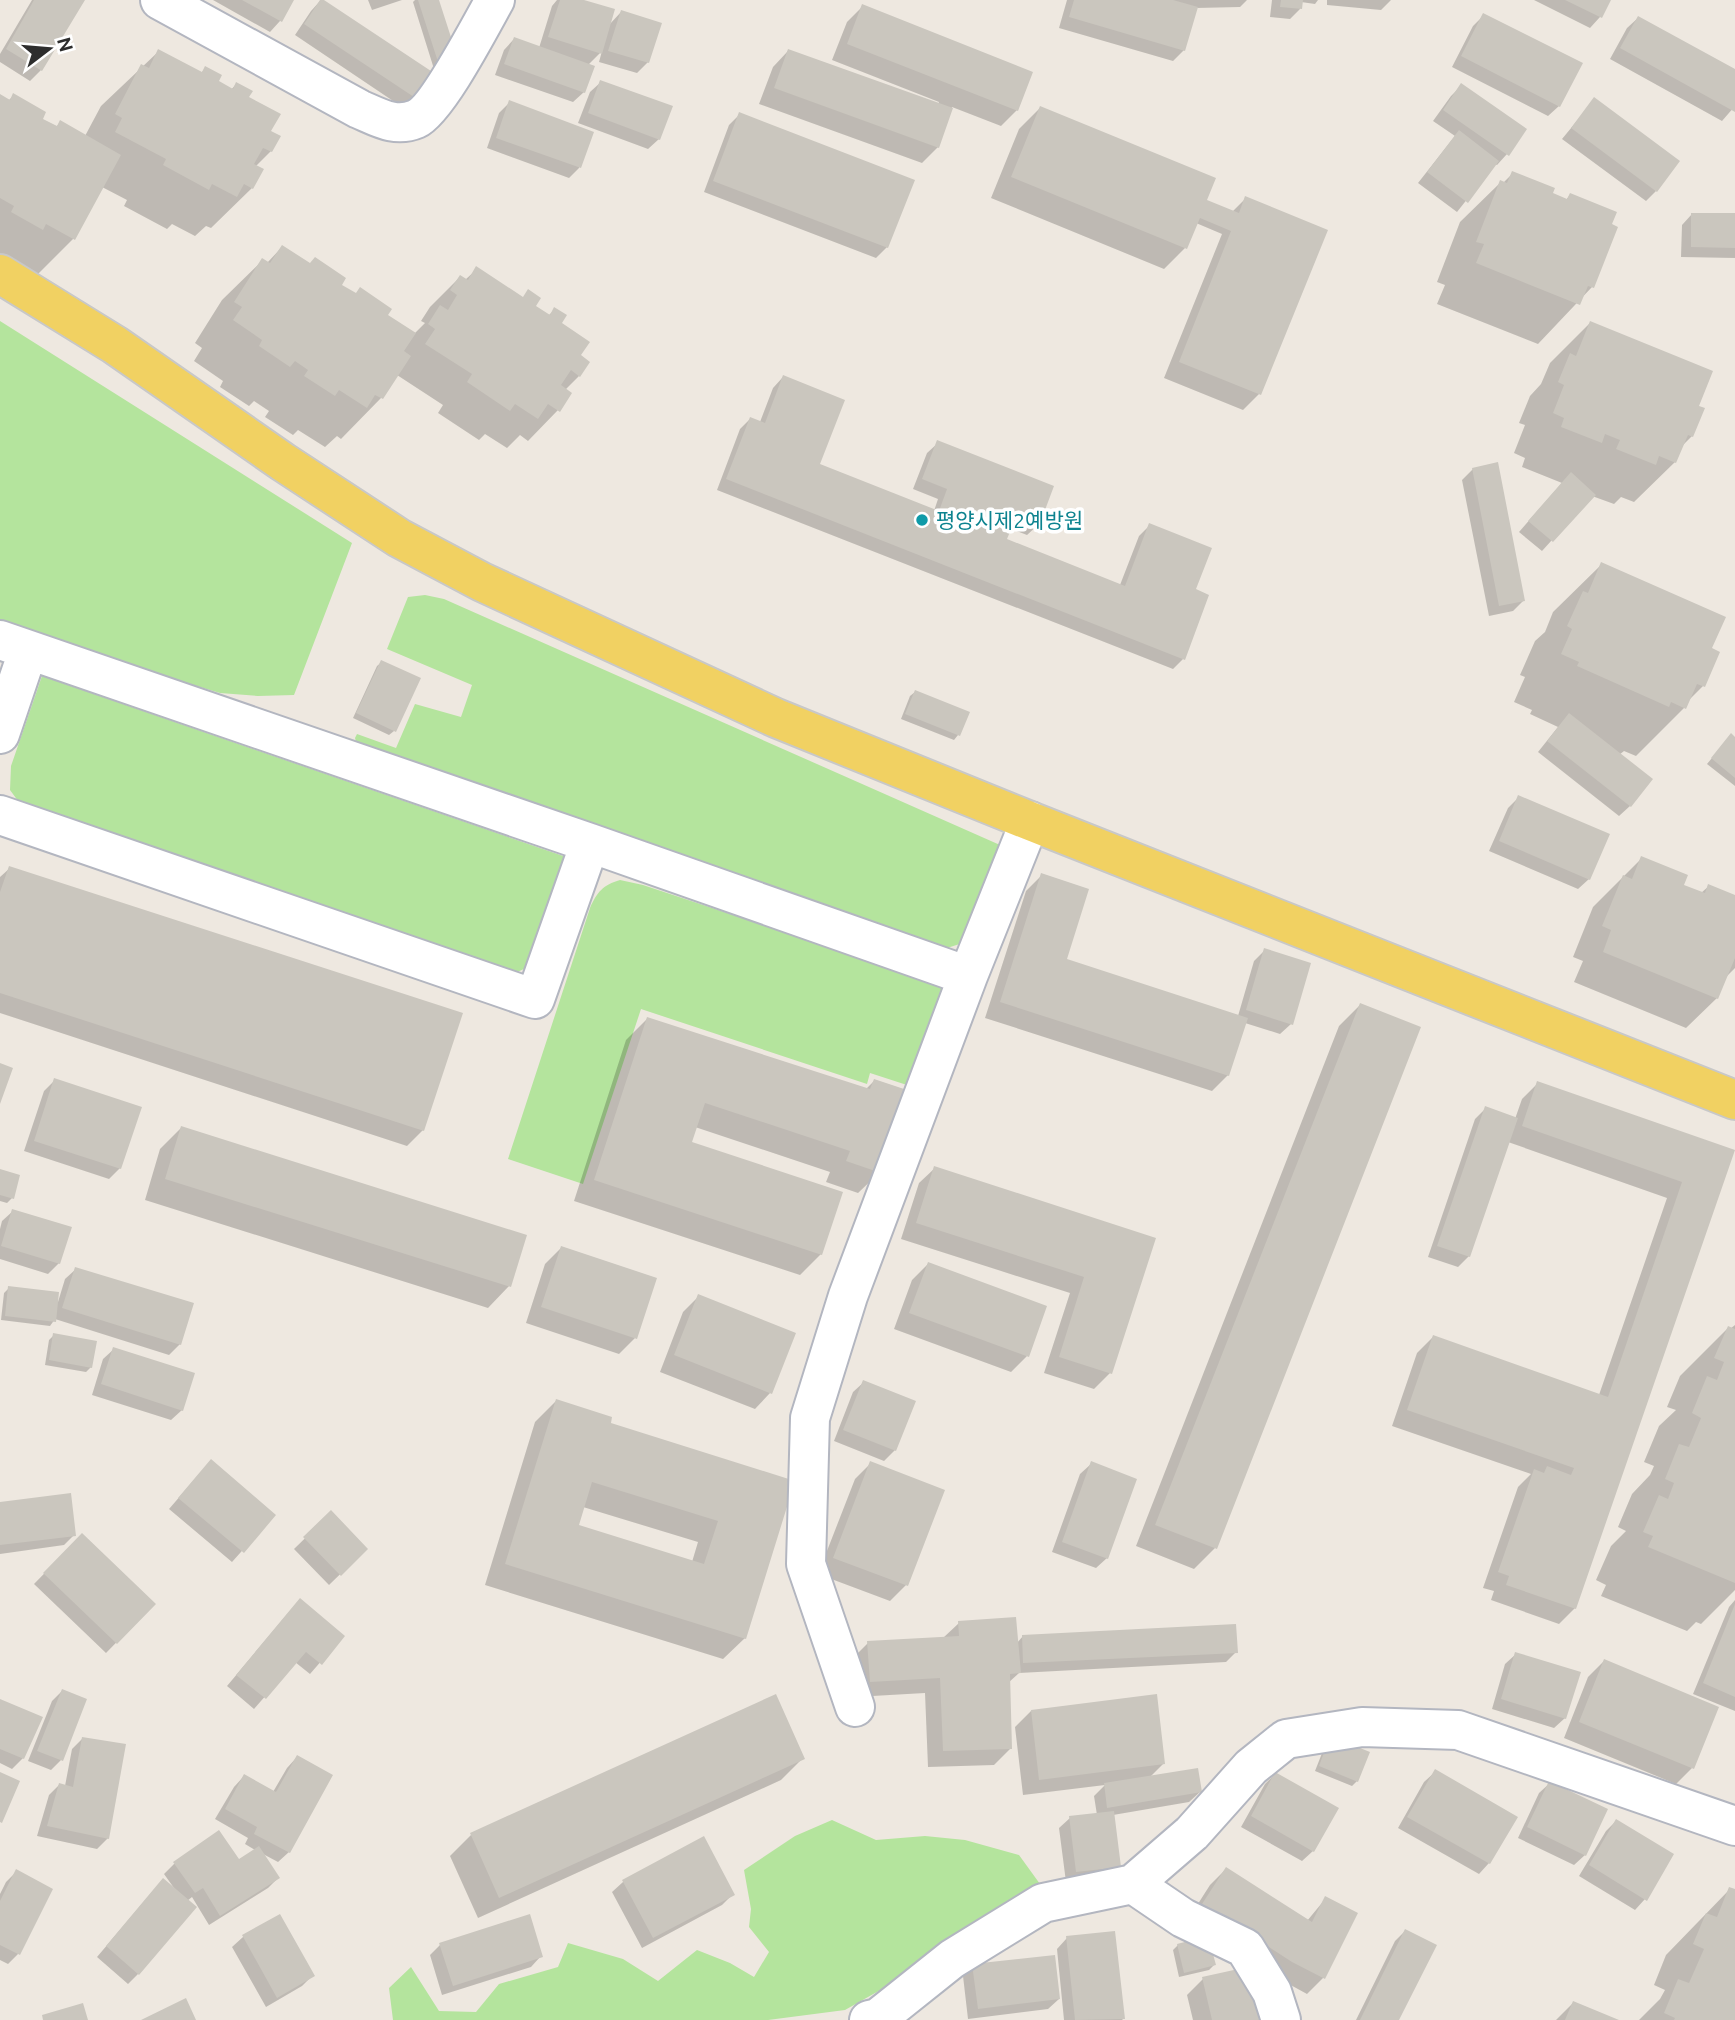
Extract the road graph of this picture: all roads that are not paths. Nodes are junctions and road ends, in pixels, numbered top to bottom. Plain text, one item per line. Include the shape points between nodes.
1 (160, 0) edge
2 (495, 0) edge
3 (0, 274) edge
4 (14, 646) edge
5 (0, 734) edge
6 (0, 815) edge
7 (1030, 821) junction
8 (590, 843) junction
9 (968, 976) junction
10 (1735, 1100) edge
11 (855, 1707) dead end
12 (1735, 1826) edge
13 (1133, 1884) junction
14 (869, 2020) edge
15 (1281, 2020) edge

1 - 2 street via 391,123 418,118 445,88
3 - 7 main road via 115,345 399,538 482,582 775,718
4 - 5 street
4 - 8 street
6 - 8 street via 535,999
7 - 9 street
7 - 10 main road
8 - 9 street
9 - 11 street via 848,1296 810,1418 806,1564
12 - 13 street via 1458,1730 1362,1727 1286,1739 1251,1767 1192,1833
13 - 14 street via 1043,1903 952,1959 878,2018
13 - 15 street via 1183,1918 1245,1948 1272,1992

